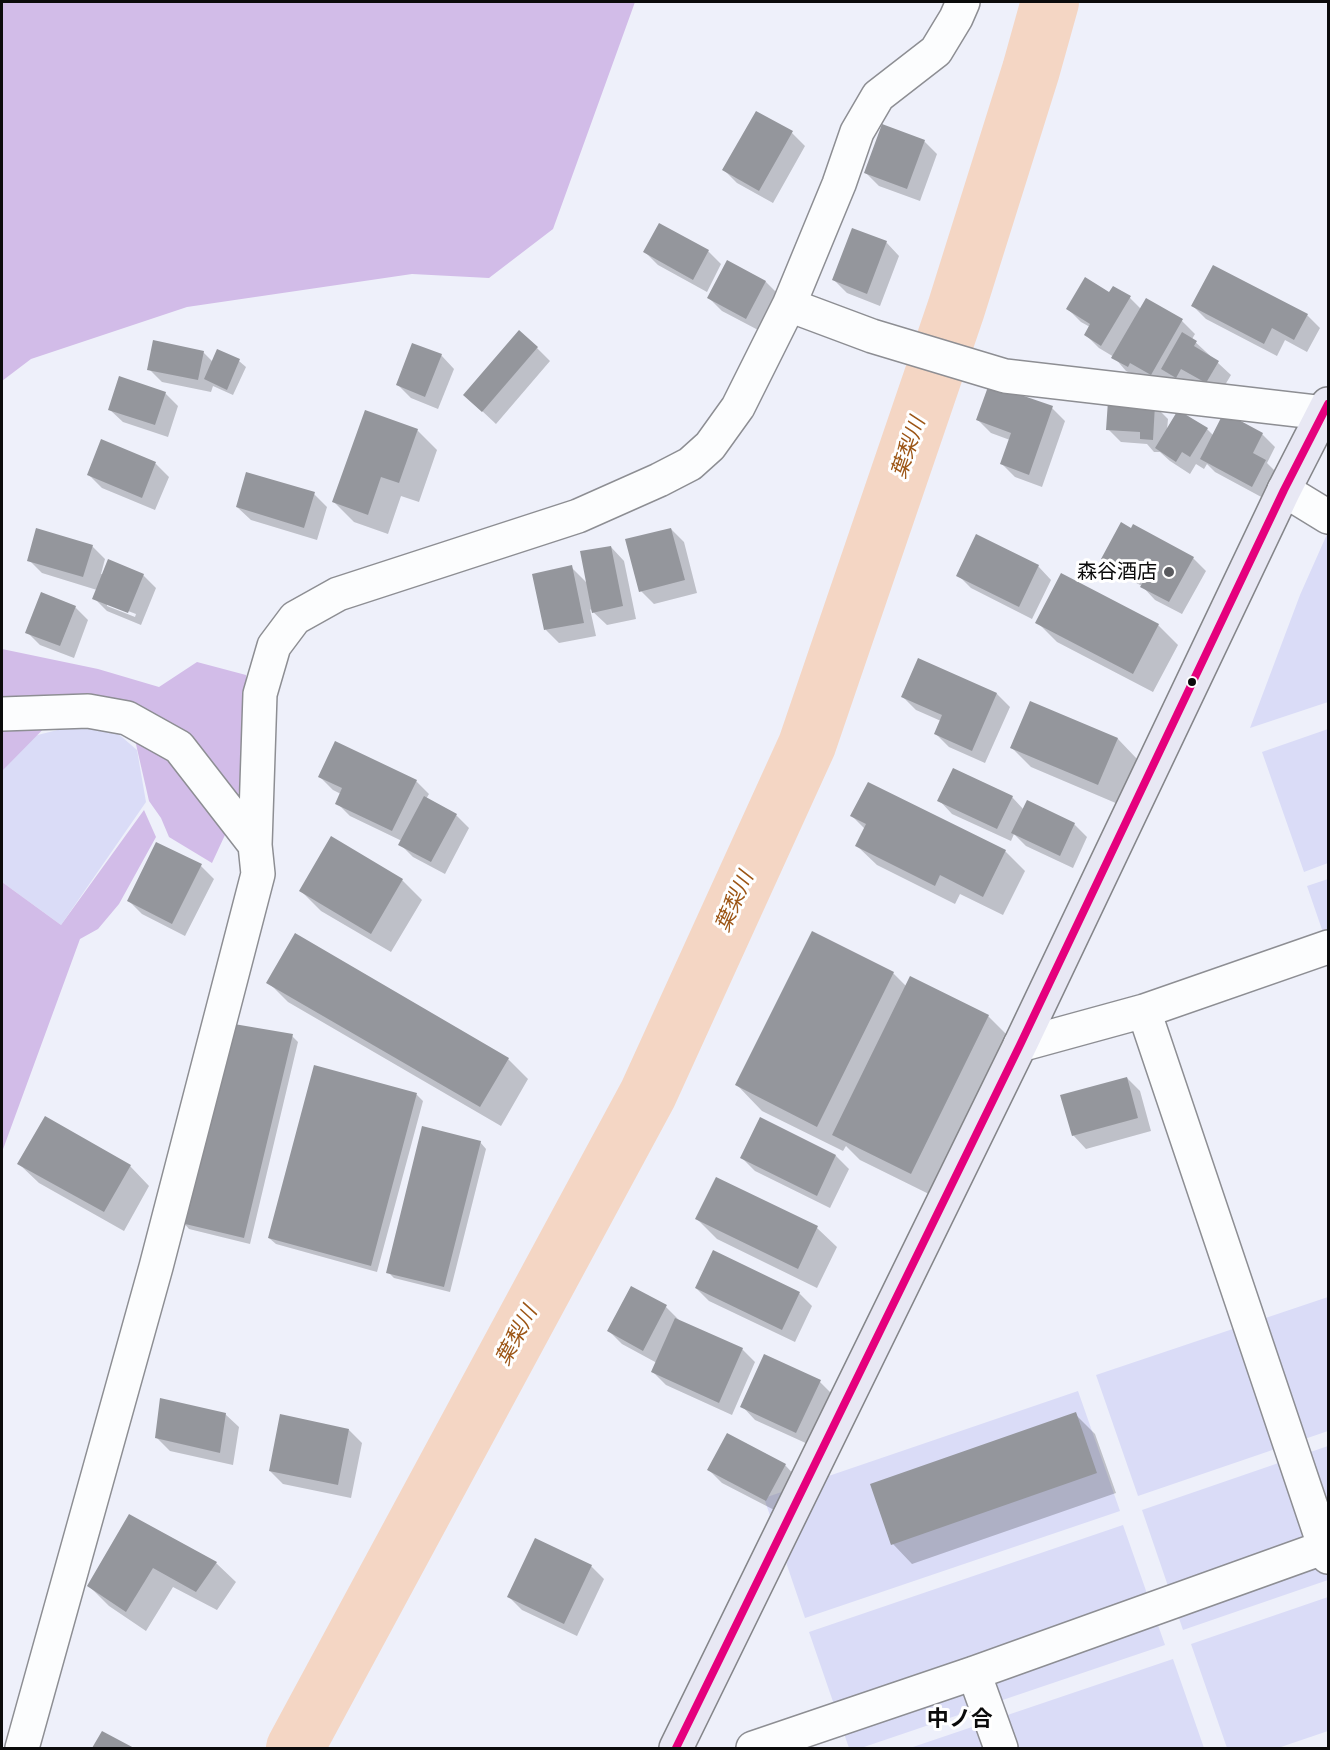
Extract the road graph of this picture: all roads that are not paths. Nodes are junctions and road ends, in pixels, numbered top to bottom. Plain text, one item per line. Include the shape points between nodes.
1 (963, 2) edge
2 (789, 304) junction
3 (1326, 409) edge
4 (1284, 490) junction
5 (1329, 517) edge
6 (2, 714) edge
7 (255, 845) junction
8 (1329, 947) edge
9 (1144, 1011) junction
10 (1020, 1045) junction
11 (1327, 1550) edge
12 (974, 1673) junction
13 (22, 1749) edge
14 (676, 1749) edge
15 (753, 1749) edge
16 (1000, 1749) edge

1 - 2 street via 936,51 878,96 857,132
2 - 3 street via 872,336 1005,376
2 - 7 street via 738,407 710,446 690,464 578,516 338,594 296,618 274,646 260,694
3 - 4 main road
4 - 5 street
4 - 10 main road
6 - 7 street via 88,711 127,718 178,747
7 - 13 street via 258,874 156,1268
8 - 9 street
9 - 10 street
9 - 11 street
10 - 14 main road
11 - 12 street
12 - 15 street
12 - 16 street

